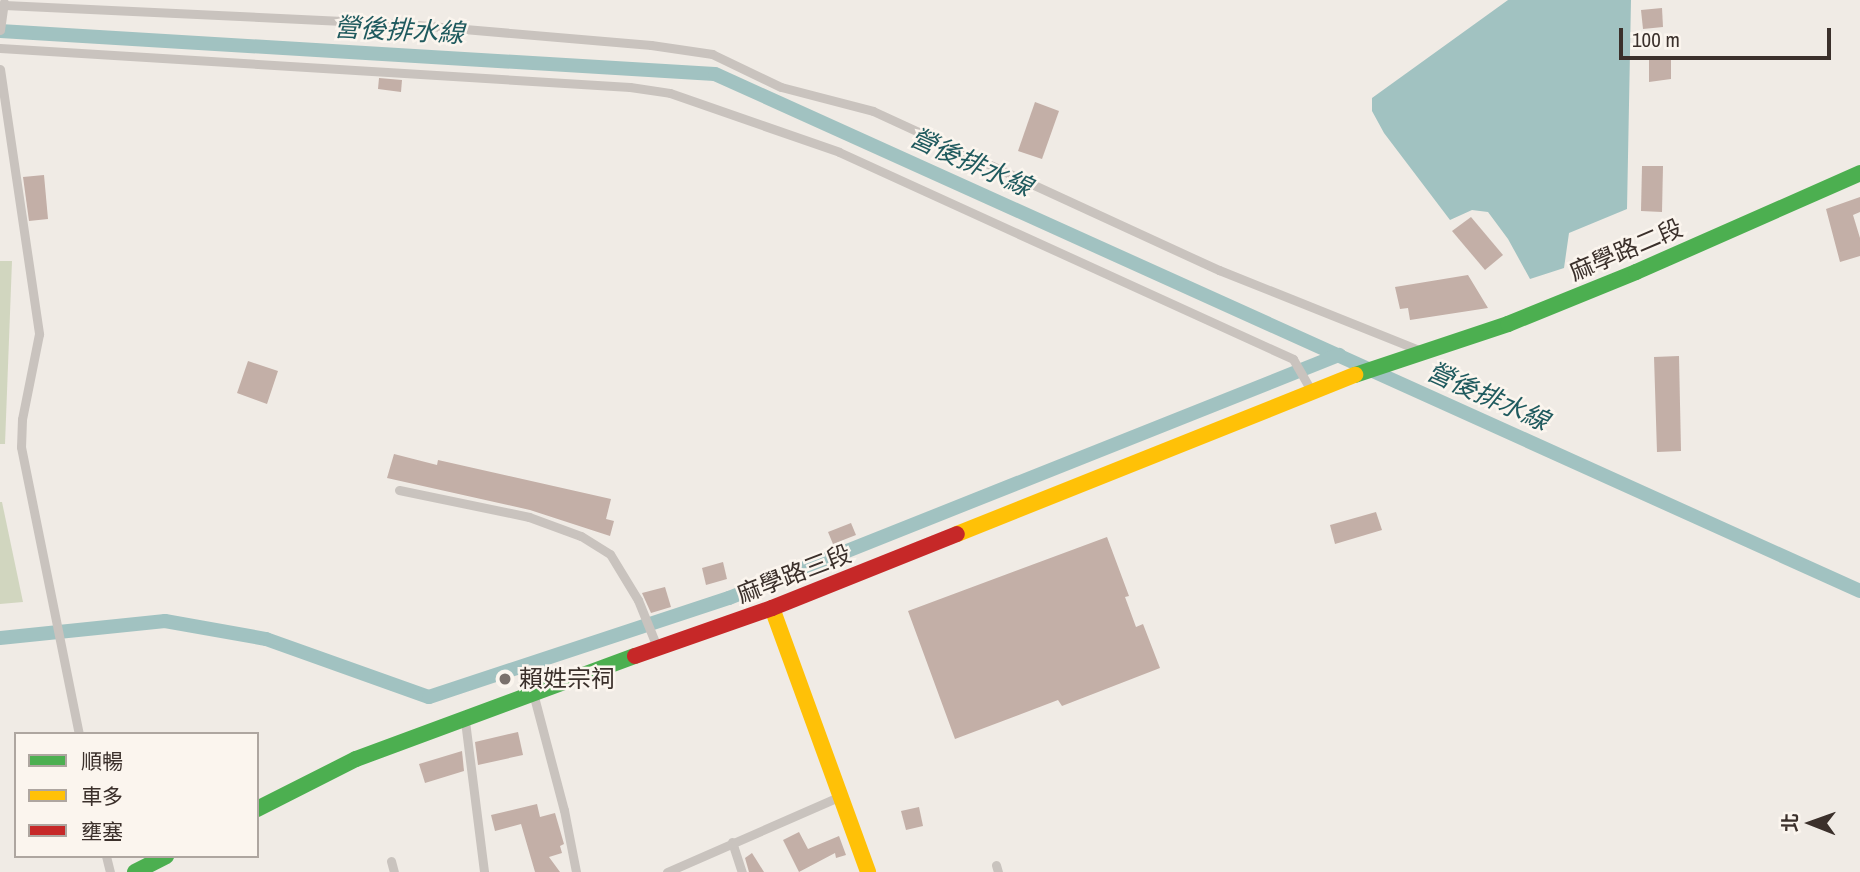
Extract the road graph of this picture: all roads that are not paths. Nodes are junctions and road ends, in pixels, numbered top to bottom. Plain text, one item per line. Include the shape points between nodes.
1 (4, 4) edge
2 (0, 30) edge
3 (0, 48) edge
4 (0, 69) edge
5 (1860, 173) edge
6 (1414, 354) junction
7 (1347, 377) joint
8 (1312, 392) junction
9 (399, 490) dead end
10 (772, 608) junction
11 (657, 649) junction
12 (533, 692) junction
13 (465, 717) junction
14 (79, 732) edge
15 (840, 797) junction
16 (259, 808) edge
17 (733, 842) junction
18 (162, 858) edge
19 (391, 861) dead end
20 (480, 871) edge
21 (135, 872) edge
22 (394, 872) edge
23 (576, 872) edge
24 (667, 872) edge
25 (742, 872) edge
26 (868, 872) edge

1 - 2 lane
1 - 6 lane via 406,24 712,54 781,87 873,111
3 - 8 lane via 670,93 839,152 1293,359
4 - 14 lane via 39,334 21,447
5 - 6 main road, 麻學路二段 via 1508,324
6 - 7 main road, 麻學路二段
7 - 8 main road, 麻學路三段
8 - 10 main road, 麻學路三段
9 - 11 lane via 529,517 581,536 610,554 638,600
10 - 11 main road, 麻學路三段
10 - 15 main road
11 - 12 main road, 麻學路三段
12 - 13 main road, 麻學路三段
12 - 23 lane
13 - 16 main road, 麻學路三段 via 356,759
13 - 20 lane
15 - 17 lane
15 - 26 main road
17 - 24 lane
17 - 25 lane
18 - 21 main road
19 - 22 lane

